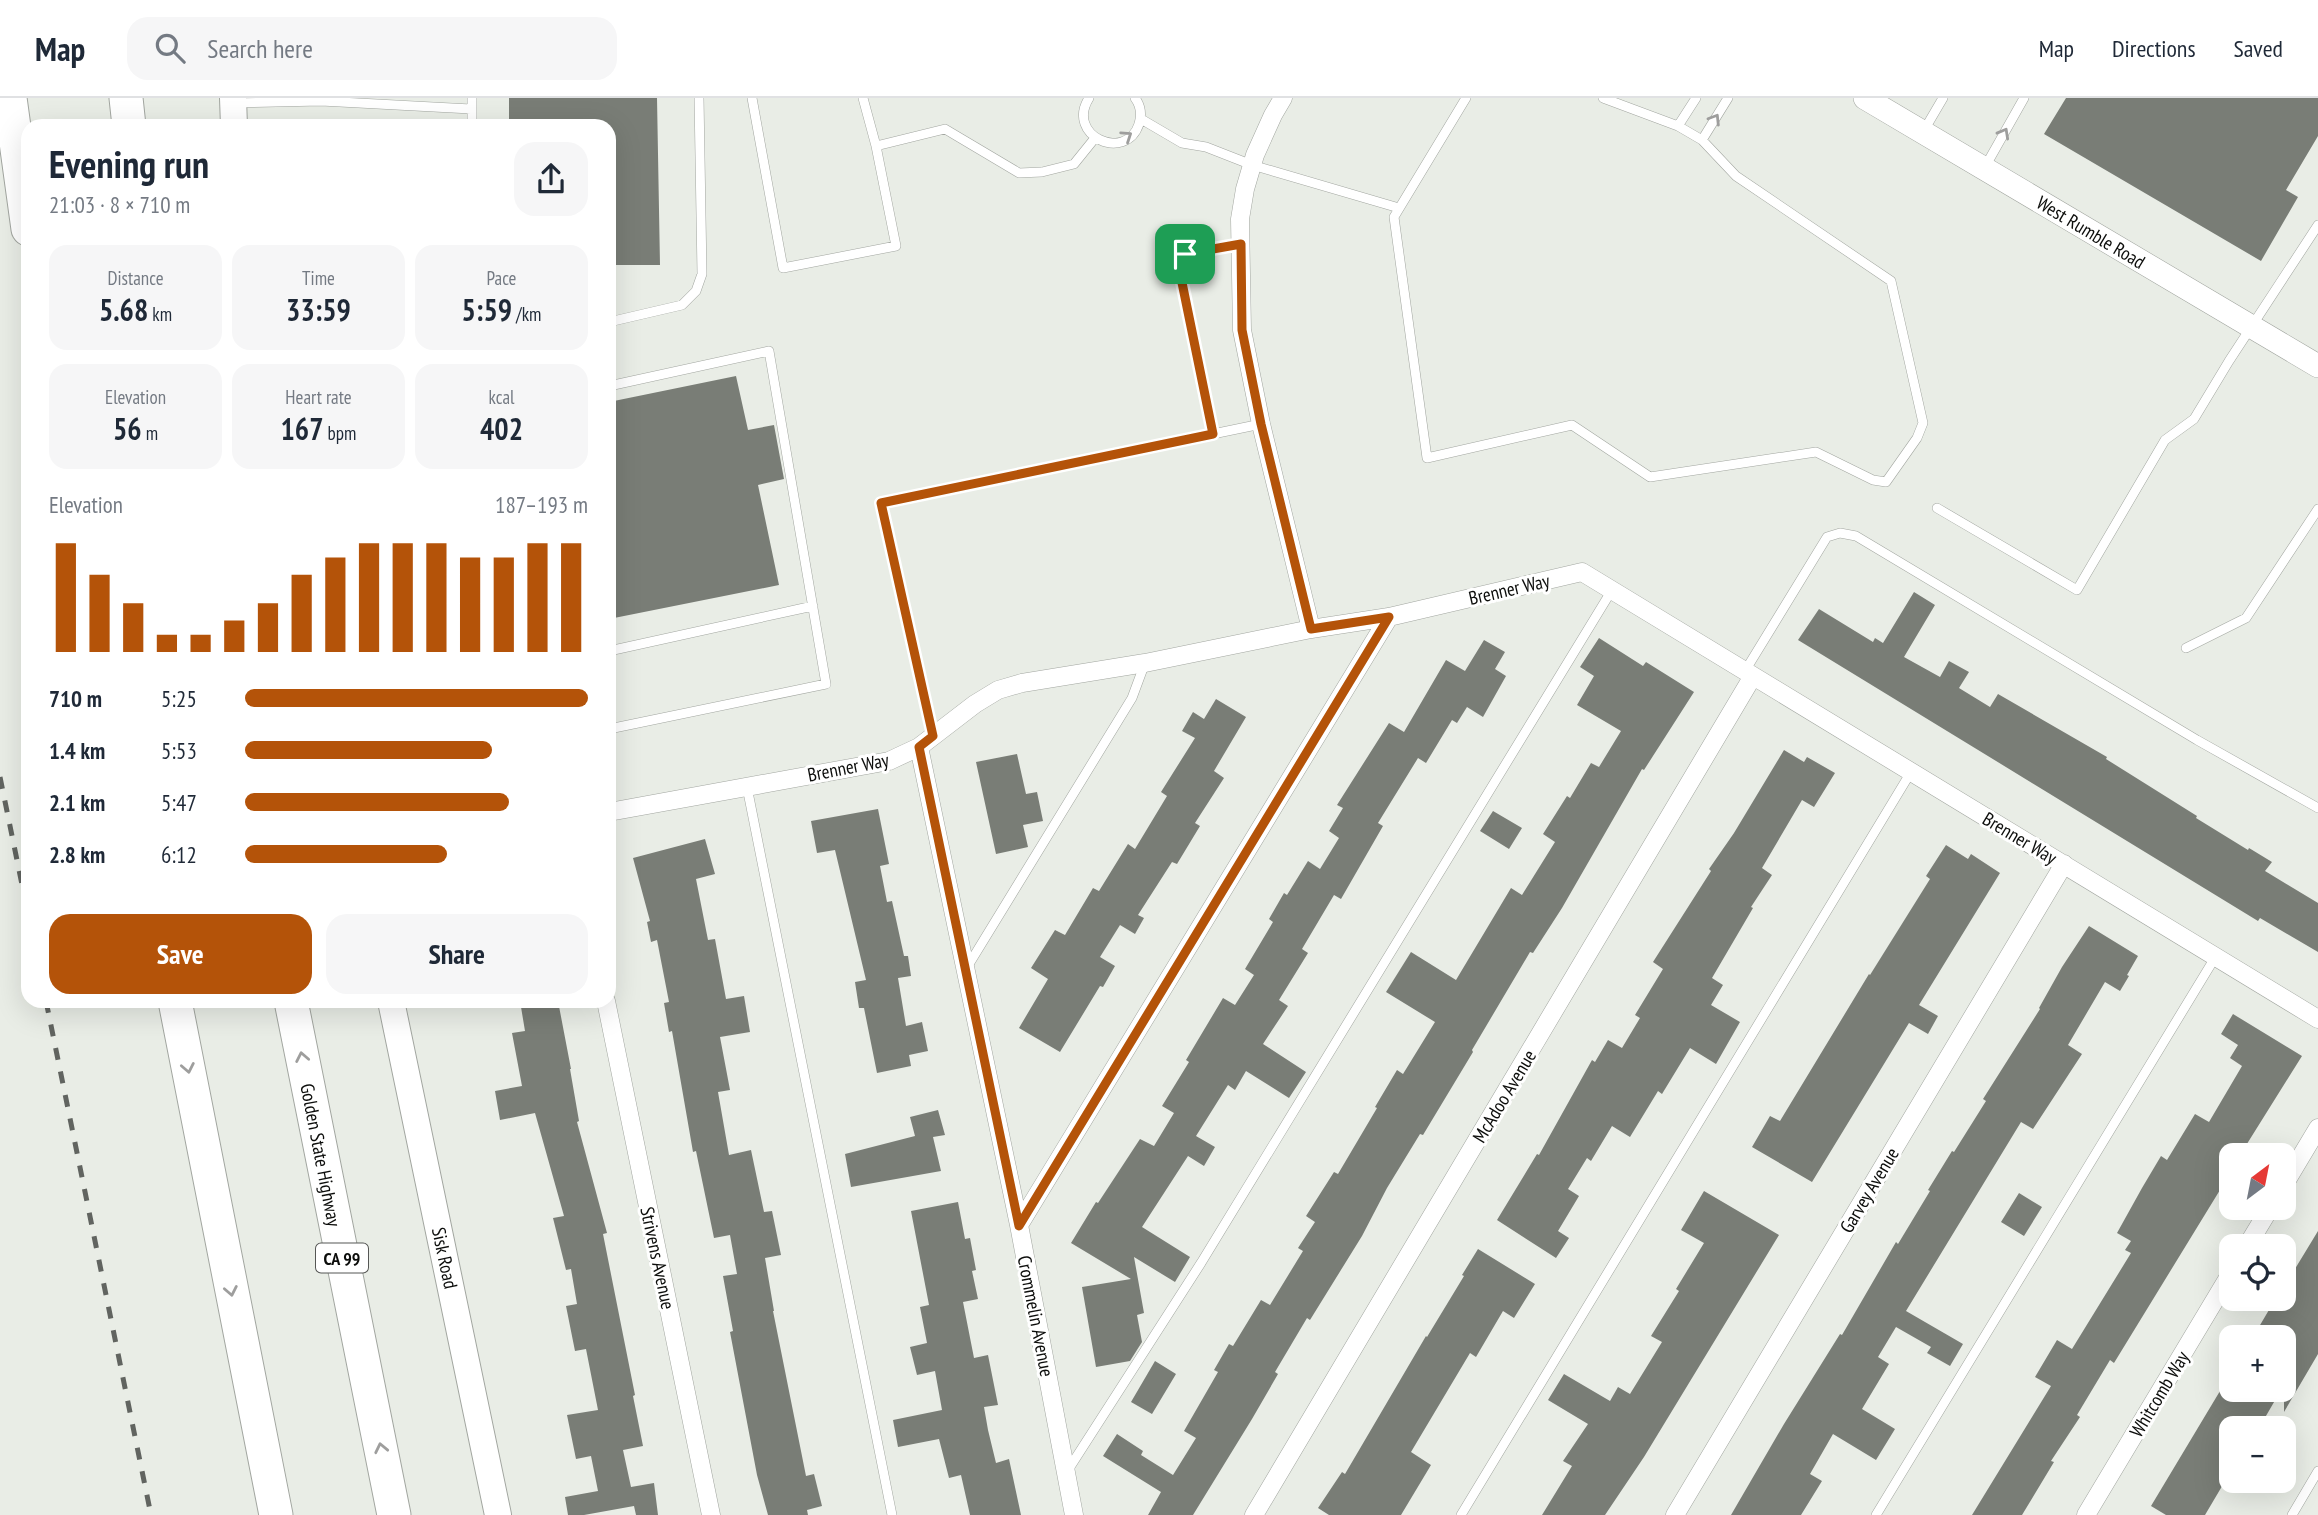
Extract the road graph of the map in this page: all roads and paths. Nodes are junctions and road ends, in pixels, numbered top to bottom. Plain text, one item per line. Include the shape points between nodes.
1 (10, 98) edge
2 (127, 98) edge
3 (472, 98) edge
4 (699, 98) edge
5 (752, 98) edge
6 (863, 98) edge
7 (1089, 98) edge
8 (1135, 98) edge
9 (1283, 98) edge
10 (1466, 98) edge
11 (1603, 98) edge
12 (1696, 98) edge
13 (1728, 98) edge
14 (1865, 98) edge
15 (1943, 98) edge
16 (2024, 98) edge
17 (234, 109) edge
18 (471, 109) junction
19 (0, 113) edge
20 (129, 119) edge
21 (472, 119) edge
22 (1141, 120) junction
23 (1678, 126) junction
24 (1923, 132) junction
25 (1095, 138) junction
26 (1702, 140) junction
27 (876, 146) junction
28 (1252, 165) junction
29 (1984, 168) junction
30 (21, 178) edge
31 (21, 208) edge
32 (1399, 208) junction
33 (2318, 225) edge
34 (1241, 244) junction
35 (616, 319) edge
36 (2253, 327) junction
37 (2318, 366) edge
38 (616, 384) edge
39 (1261, 424) junction
40 (1213, 434) junction
41 (1937, 508) dead end
42 (2318, 509) edge
43 (1612, 590) junction
44 (813, 606) junction
45 (1389, 617) junction
46 (1311, 629) junction
47 (2186, 648) dead end
48 (616, 650) edge
49 (1145, 663) junction
50 (1749, 674) junction
51 (616, 728) edge
52 (926, 742) junction
53 (1911, 772) junction
54 (747, 787) junction
55 (2318, 808) edge
56 (616, 811) edge
57 (2064, 864) junction
58 (2216, 957) junction
59 (964, 971) junction
60 (176, 1008) edge
61 (292, 1008) edge
62 (392, 1008) edge
63 (607, 1008) edge
64 (2318, 1019) edge
65 (2318, 1128) edge
66 (2296, 1165) edge
67 (1019, 1226) junction
68 (2219, 1293) edge
69 (2318, 1471) edge
70 (1065, 1474) junction
71 (276, 1515) edge
72 (394, 1515) edge
73 (498, 1515) edge
74 (711, 1515) edge
75 (892, 1515) edge
76 (1074, 1515) edge
77 (1254, 1515) edge
78 (1461, 1515) edge
79 (1675, 1515) edge
80 (1876, 1515) edge
81 (2086, 1515) edge
82 (2292, 1515) edge

1 - 30 highway
2 - 20 highway
3 - 18 lane
4 - 35 lane via 702,274 696,291 682,305
5 - 27 lane via 783,268 896,246
6 - 27 lane
7 - 25 lane via 1084,122
8 - 22 lane
9 - 28 street
10 - 32 lane
11 - 23 lane
12 - 23 lane
26 -> 13 lane
14 - 24 street, West Rumble Road
15 - 24 lane
29 -> 16 lane
17 - 18 lane via 321,101
18 - 21 lane
19 - 31 highway
25 -> 22 lane via 1114,144 1123,141
22 - 28 lane via 1182,143
23 - 26 lane
24 - 29 street, West Rumble Road
25 - 27 lane via 1074,164 1019,173 946,129
26 - 32 lane via 1735,176 1891,281 1923,423 1886,482 1816,452 1650,477 1572,425 1427,458 1394,217
28 - 32 lane
28 - 34 street via 1240,219
29 - 36 street, West Rumble Road
33 - 36 lane
34 - 39 street via 1242,330
34 - 40 lane via 1185,254 1179,268
36 - 37 street, West Rumble Road
36 - 41 lane via 2194,419 2165,440 2077,590
38 - 44 lane via 769,351
39 - 40 lane
39 - 46 street
40 - 52 lane via 881,503
42 - 47 lane via 2246,618
43 - 45 street, Brenner Way via 1582,572
43 - 50 street, Brenner Way
43 - 70 lane via 1201,1263
44 - 48 lane
44 - 51 lane via 826,684
45 - 46 street, Brenner Way
45 - 67 street
46 - 49 street, Brenner Way
49 - 52 street, Brenner Way via 998,690
49 - 59 lane via 1132,698
50 - 53 street, Brenner Way
50 - 55 lane via 1826,537 1840,533 1856,536
50 - 77 street, McAdoo Avenue
52 - 54 street, Brenner Way via 889,761
52 - 59 street, Crommelin Avenue
53 - 57 street, Brenner Way
53 - 78 lane
54 - 56 street, Brenner Way
54 - 75 lane
57 - 58 street, Brenner Way
57 - 79 street, Garvey Avenue
58 - 64 street, Brenner Way
58 - 80 lane
59 - 67 street, Crommelin Avenue
60 -> 71 highway
72 -> 61 highway, Golden State Highway / CA 99
62 - 73 main road, Sisk Road
63 - 74 street, Strivens Avenue
65 - 66 street
67 - 70 street, Crommelin Avenue
68 - 81 street, Whitcomb Way
69 - 82 lane
70 - 76 street, Crommelin Avenue

